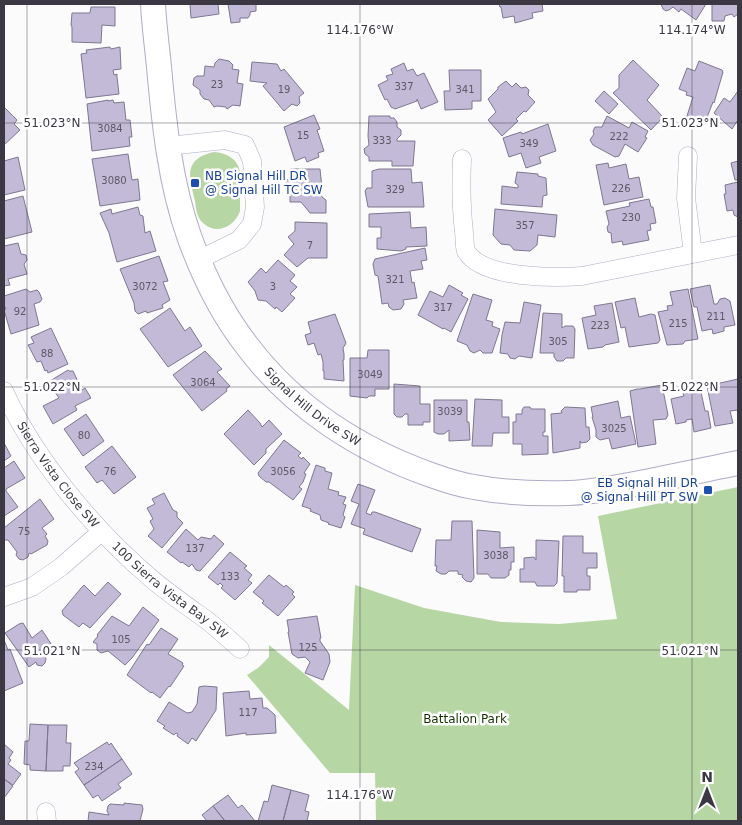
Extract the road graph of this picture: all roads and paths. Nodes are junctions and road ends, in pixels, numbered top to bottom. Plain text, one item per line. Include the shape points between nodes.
1 (153, 4) edge
2 (168, 146) junction
3 (688, 156) dead end
4 (462, 158) dead end
5 (738, 244) edge
6 (693, 253) junction
7 (198, 260) junction
8 (4, 391) edge
9 (738, 463) edge
10 (101, 532) junction
11 (4, 597) edge
12 (240, 649) dead end

1 - 2 street, Signal Hill Drive SW
2 - 7 street, Signal Hill Drive SW via 180,209
2 - 7 street via 225,140 245,144 252,161 255,207 252,224 239,240
3 - 6 street via 686,198
4 - 6 street via 461,202 466,250 478,263 492,269 528,276 582,276
5 - 6 street
7 - 9 street, Signal Hill Drive SW via 238,334 290,392 320,418 354,440 416,470 473,487 570,493 602,490
8 - 10 street, Sierra Vista Close SW via 36,448
10 - 11 street, Sierra Vista Close SW via 32,587
10 - 12 street, 100 Sierra Vista Bay SW via 154,581

